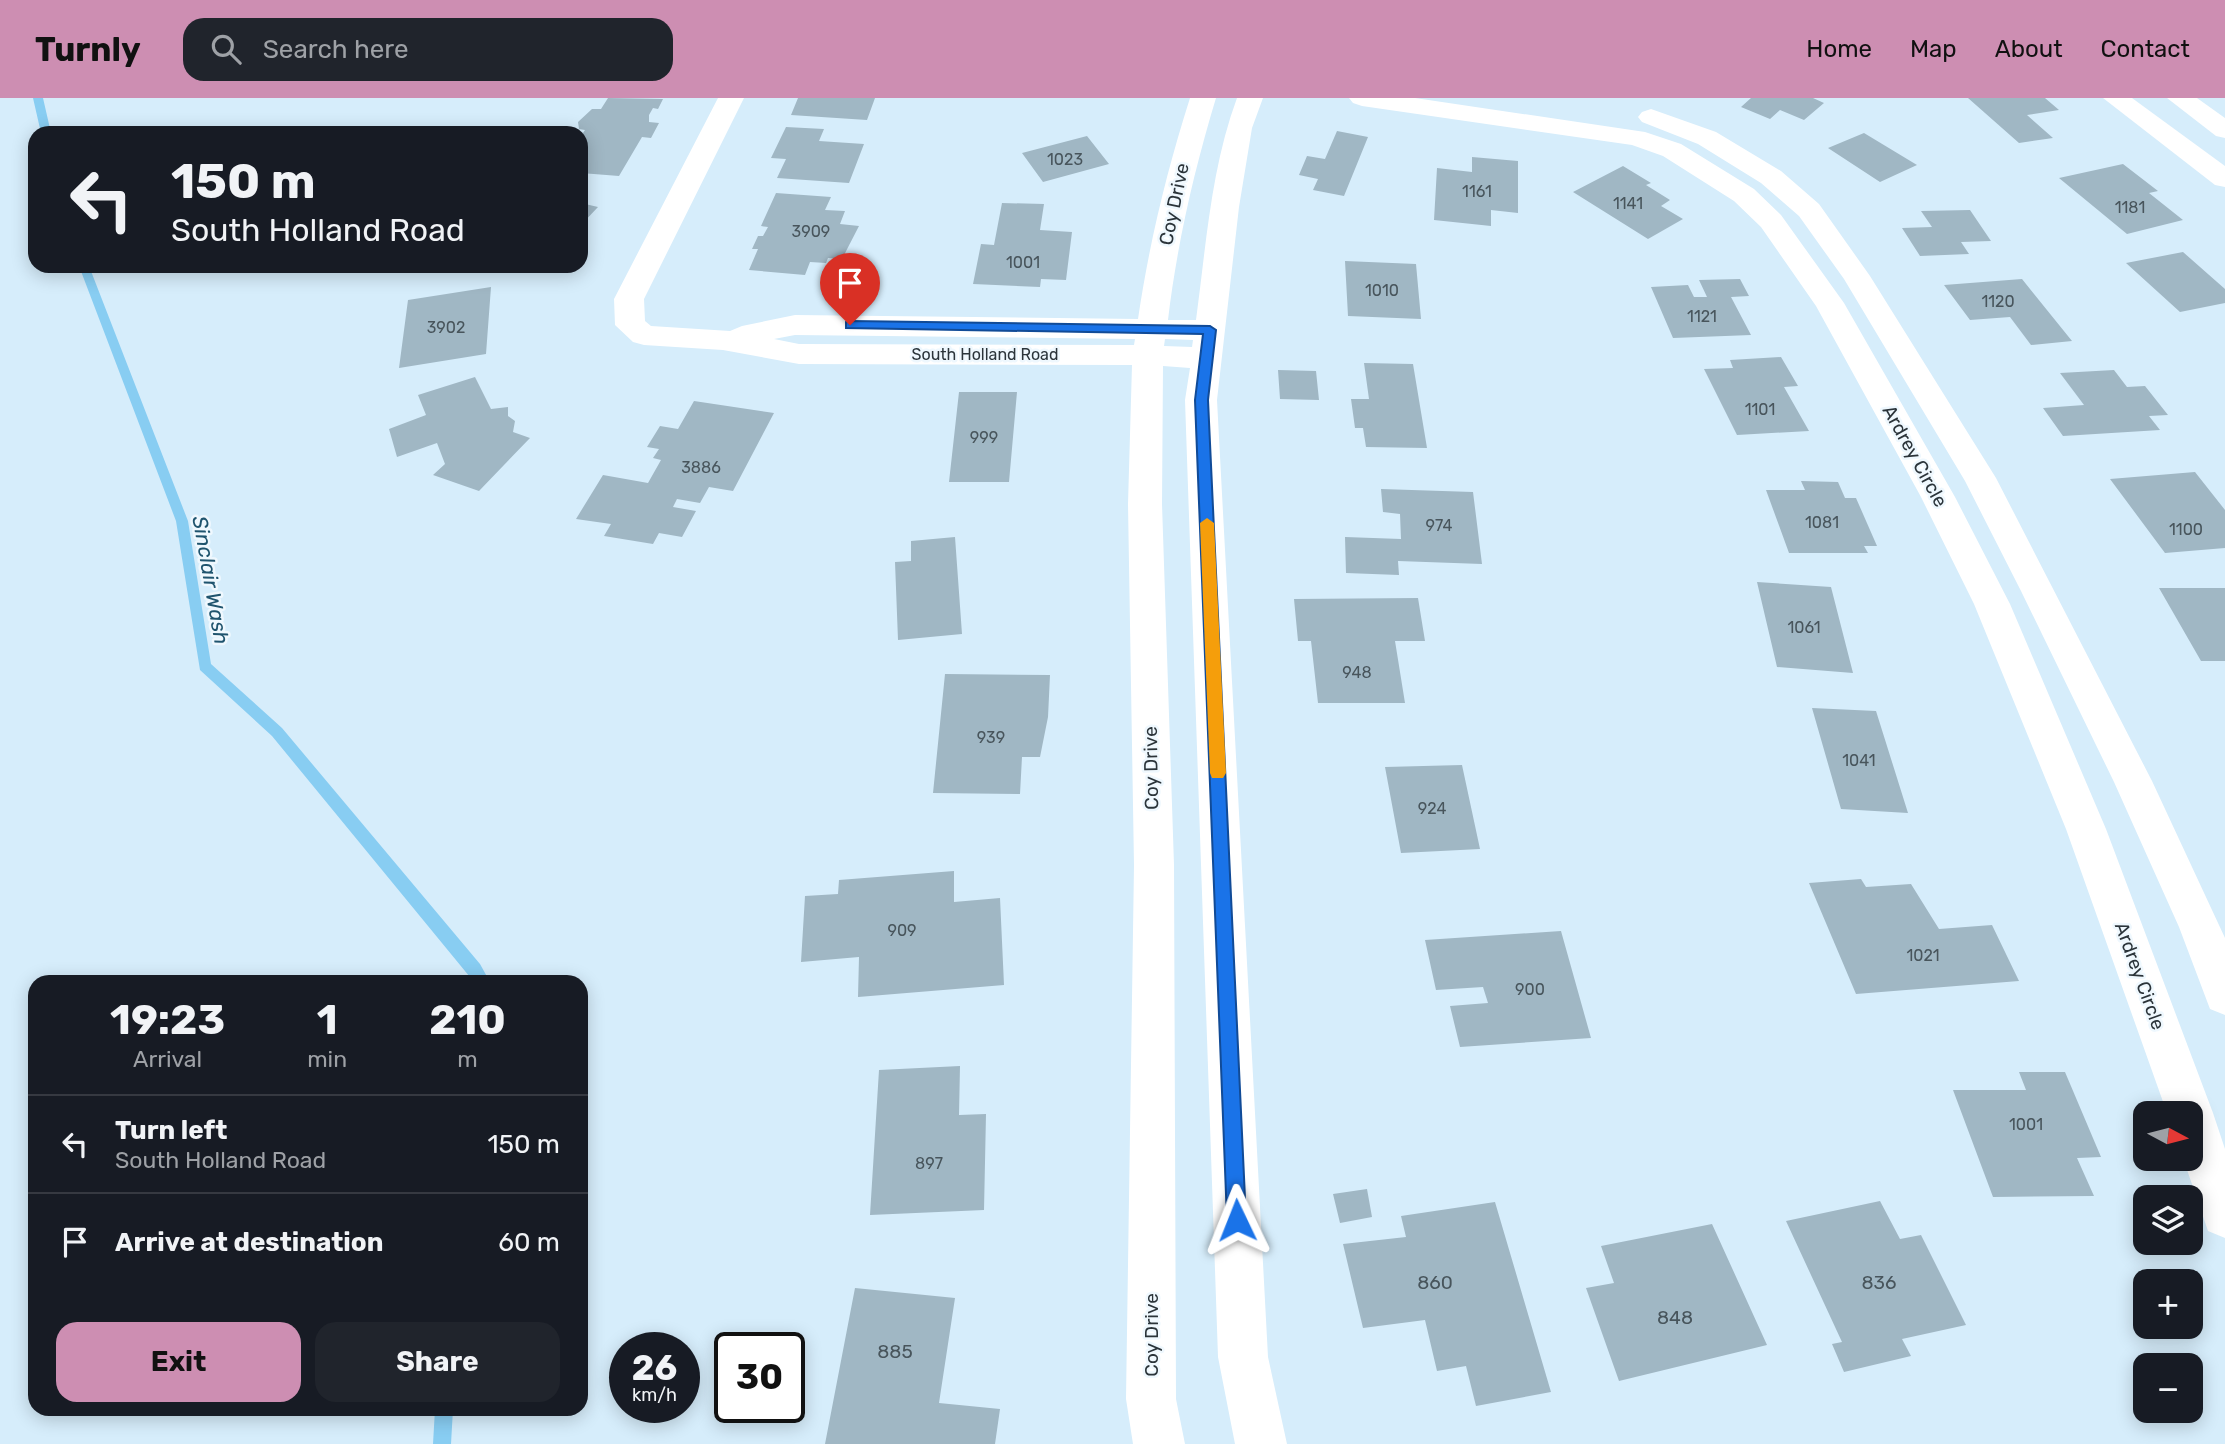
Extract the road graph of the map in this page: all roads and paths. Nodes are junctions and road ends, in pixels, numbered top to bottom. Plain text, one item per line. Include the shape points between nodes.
1 (731, 98) edge
2 (1203, 98) edge
3 (1250, 98) edge
4 (1362, 98) edge
5 (1538, 98) edge
6 (2116, 98) edge
7 (2180, 98) edge
8 (2225, 130) edge
9 (2225, 179) edge
10 (1150, 342) junction
11 (1208, 344) junction
12 (2225, 995) edge
13 (2185, 1101) edge
14 (2203, 1152) edge
15 (2225, 1214) edge
16 (1159, 1444) edge
17 (1261, 1444) edge

1 - 10 street, South Holland Road via 629,299 630,325 644,335 723,340 799,354
2 - 10 street, Coy Drive via 1183,162
3 - 11 street via 1239,128 1225,207
4 - 13 street, Ardrey Circle via 1636,138 1703,167 1744,195 1771,221 1829,303 1938,496 1992,604 2086,829
5 - 12 street via 1636,112 1707,138 1771,177 1809,210 1856,276 1980,478 2133,781 2200,927
6 - 9 street
7 - 8 street
10 - 11 street, South Holland Road
10 - 16 street, Coy Drive via 1145,503 1154,865 1151,1399
11 - 17 street via 1202,400 1242,1343
14 - 15 street, Ardrey Circle

